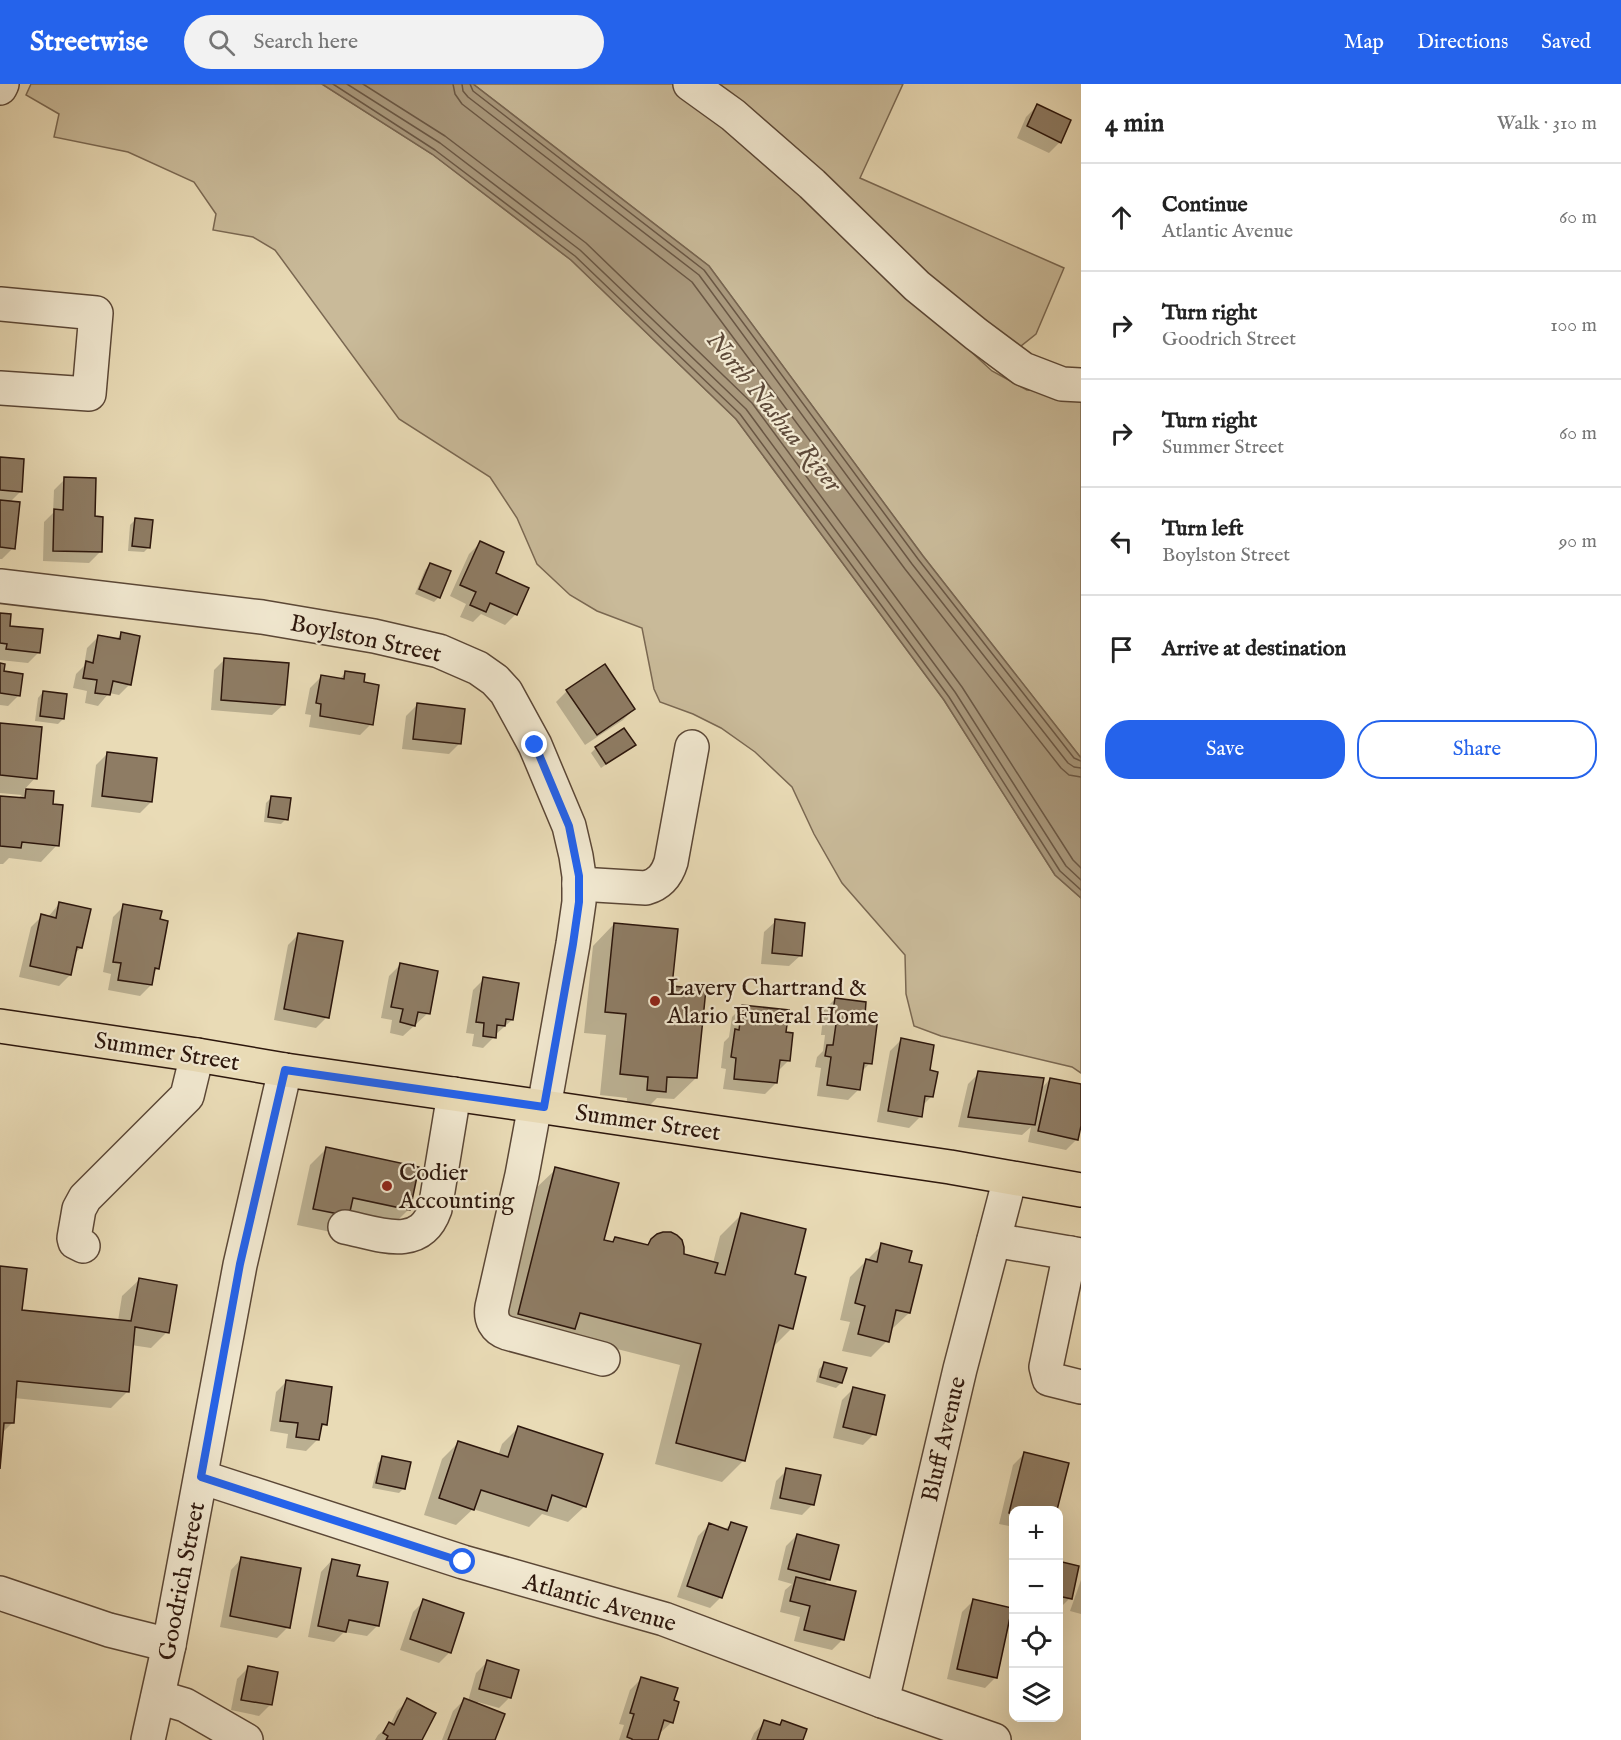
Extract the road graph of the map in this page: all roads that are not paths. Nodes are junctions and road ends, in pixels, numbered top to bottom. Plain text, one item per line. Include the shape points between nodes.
1 (690, 84) edge
2 (0, 304) edge
3 (1081, 385) edge
4 (0, 388) edge
5 (0, 586) edge
6 (692, 747) dead end
7 (579, 884) junction
8 (0, 1026) edge
9 (197, 1055) junction
10 (285, 1070) junction
11 (454, 1094) junction
12 (540, 1106) junction
13 (1010, 1178) junction
14 (1081, 1190) edge
15 (345, 1227) dead end
16 (994, 1240) junction
17 (82, 1246) dead end
18 (1076, 1254) edge
19 (603, 1359) dead end
20 (1081, 1387) edge
21 (201, 1477) junction
22 (0, 1593) edge
23 (170, 1646) junction
24 (158, 1697) junction
25 (882, 1701) junction
26 (148, 1740) edge
27 (246, 1740) edge
28 (994, 1740) edge

1 - 3 street via 733,115 812,184 916,286 976,334 1023,369 1062,384
2 - 4 street via 96,313 88,394
5 - 7 street, Boylston Street via 262,617 363,634 439,651 478,668 506,692 535,745 569,826
6 - 7 street via 671,862 662,879 646,888
7 - 12 street, Boylston Street via 574,934
8 - 9 main road, Summer Street
9 - 10 main road, Summer Street
9 - 17 street via 187,1096 80,1205 74,1238
10 - 11 main road, Summer Street
10 - 21 street, Goodrich Street via 240,1264
11 - 12 main road, Summer Street
11 - 15 street via 435,1209 426,1227 401,1238
12 - 13 main road, Summer Street
12 - 19 street, Boylston Street via 491,1317 502,1331
13 - 14 main road, Summer Street
13 - 16 street, Bluff Avenue
16 - 18 street
16 - 25 street, Bluff Avenue
18 - 20 street via 1046,1367 1049,1379
21 - 23 street, Goodrich Street
21 - 25 street, Atlantic Avenue via 463,1562 664,1619
22 - 23 street
23 - 24 street, Goodrich Street
24 - 26 street, Goodrich Street
24 - 27 street via 185,1705
25 - 28 street, Atlantic Avenue

